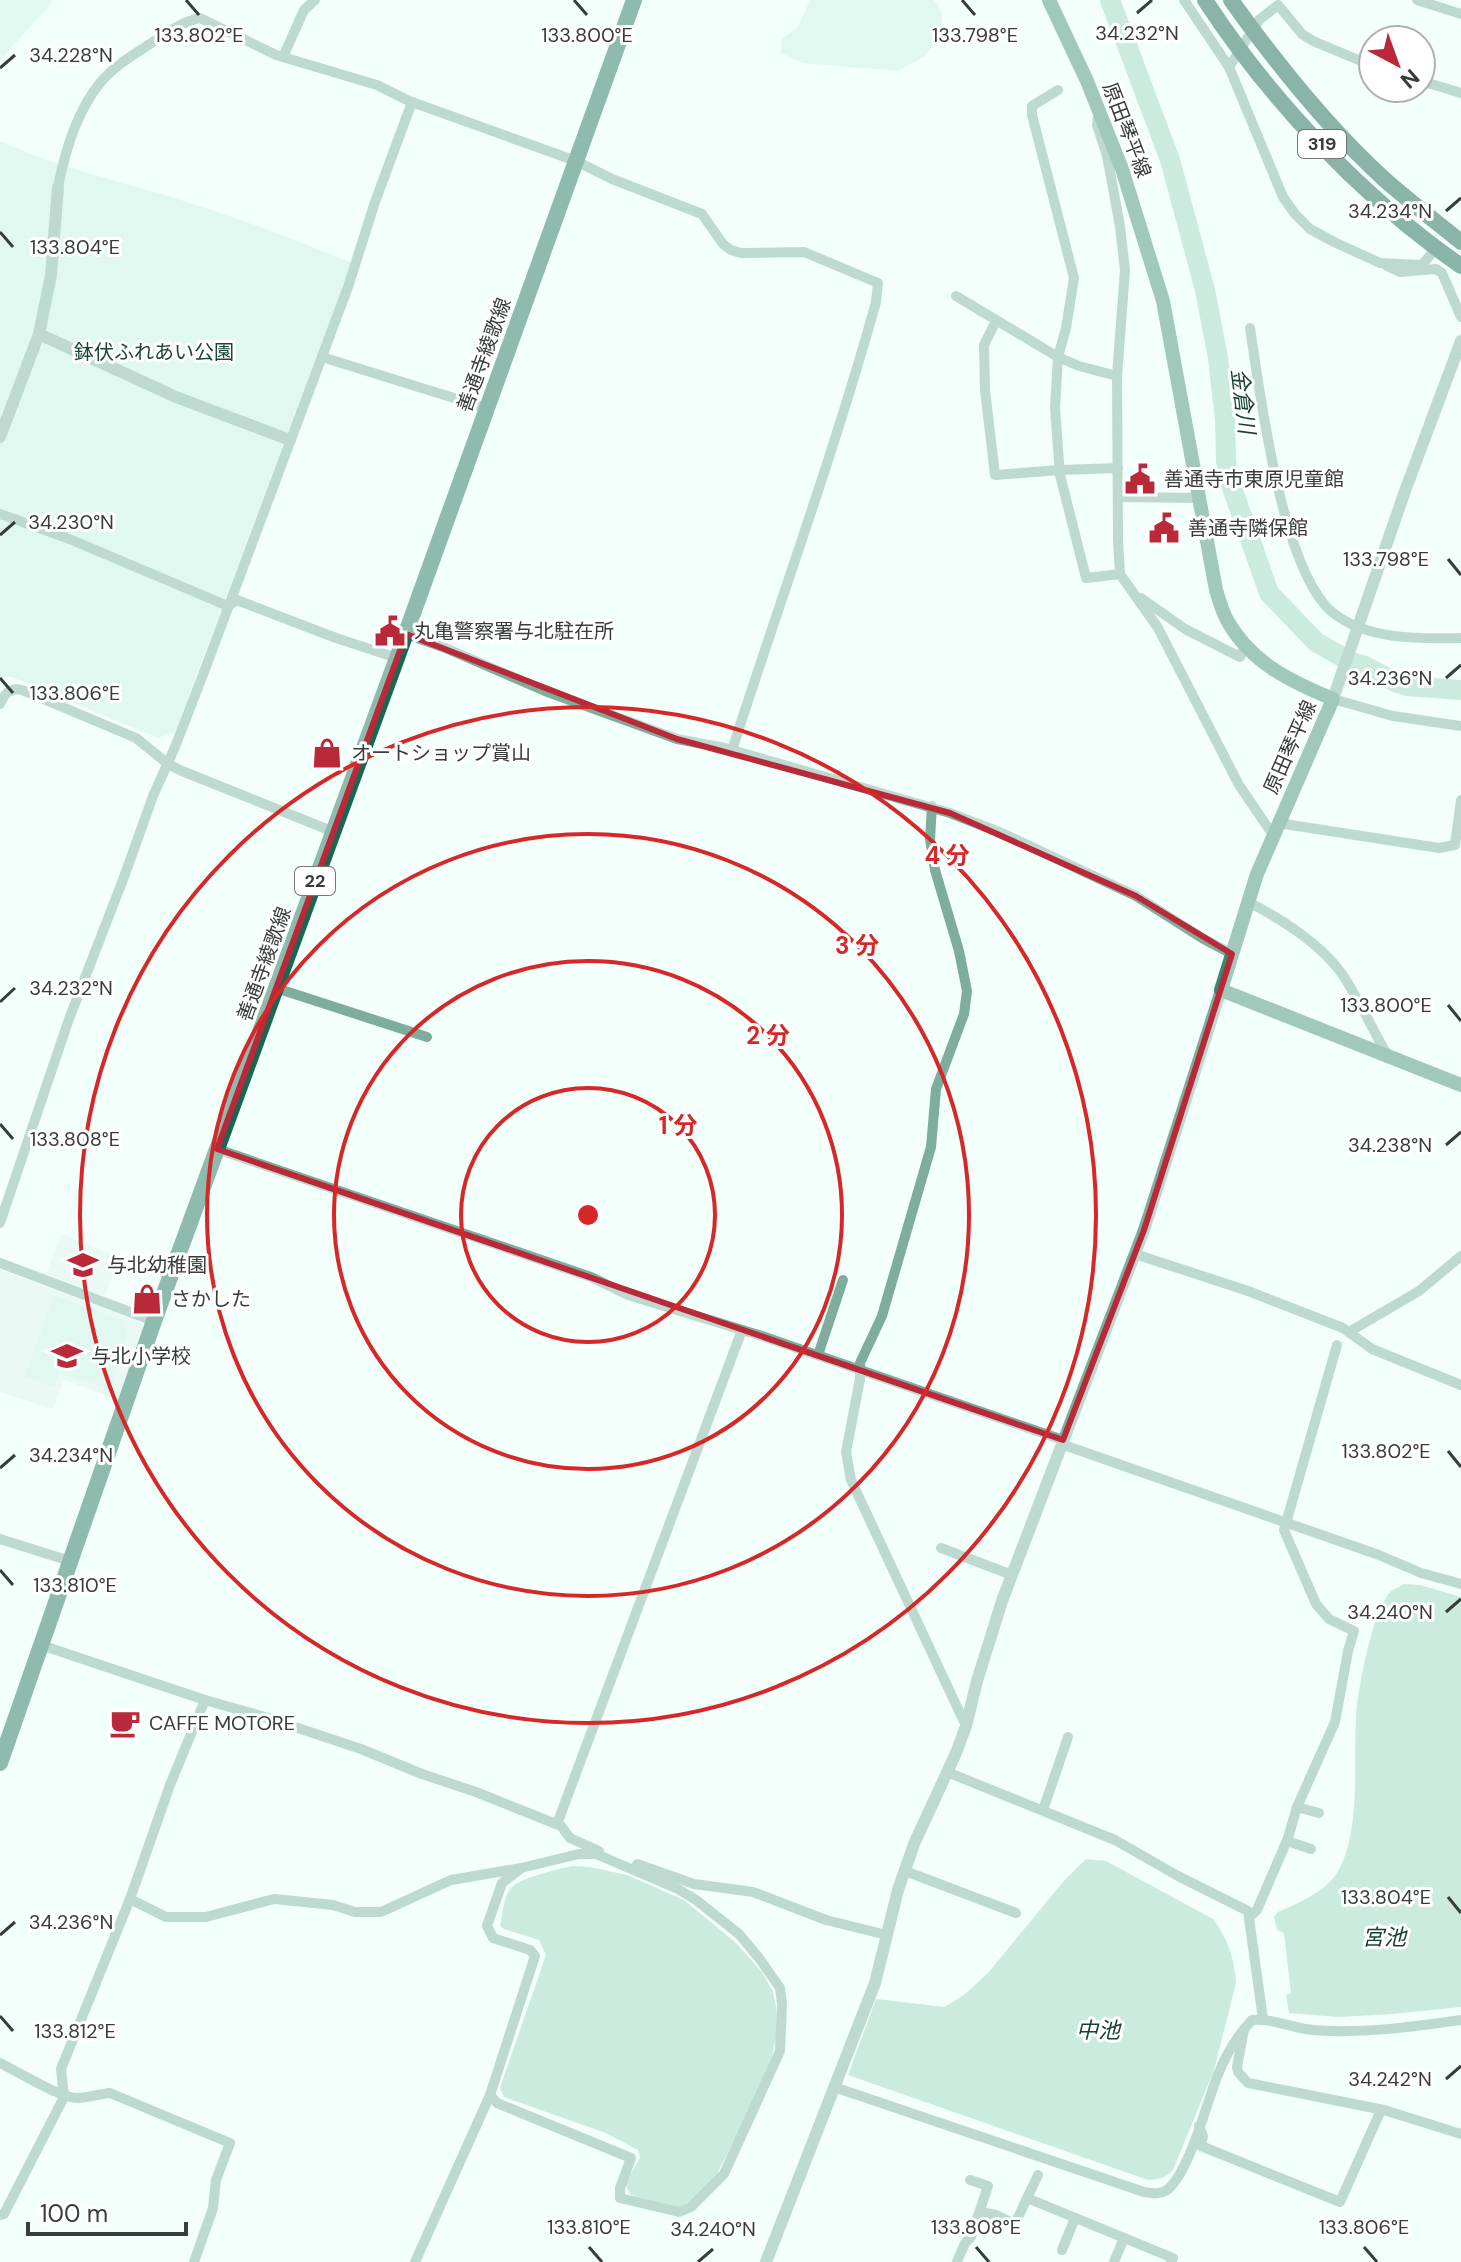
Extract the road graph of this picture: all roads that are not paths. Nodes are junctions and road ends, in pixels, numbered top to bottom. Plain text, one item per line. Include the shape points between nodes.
1 (315, 0) edge
2 (634, 0) edge
3 (1049, 0) edge
4 (1184, 0) edge
5 (1205, 0) edge
6 (1231, 0) edge
7 (1417, 0) edge
8 (1461, 14) edge
9 (1252, 30) junction
10 (1240, 50) junction
11 (283, 57) junction
12 (1357, 59) edge
13 (1229, 67) junction
14 (1437, 86) edge
15 (1058, 90) dead end
16 (1461, 93) edge
17 (412, 102) junction
18 (1099, 111) junction
19 (576, 161) junction
20 (58, 187) joint
21 (1461, 242) edge
22 (1436, 248) junction
23 (1380, 263) junction
24 (1461, 266) edge
25 (956, 296) dead end
26 (1461, 317) edge
27 (996, 321) junction
28 (1250, 328) dead end
29 (39, 334) junction
30 (1461, 341) edge
31 (322, 357) junction
32 (1058, 357) junction
33 (1117, 376) junction
34 (486, 408) junction
35 (0, 437) edge
36 (290, 440) junction
37 (1118, 468) junction
38 (1060, 470) junction
39 (1118, 497) junction
40 (1197, 498) junction
41 (0, 514) edge
42 (1120, 574) junction
43 (1136, 595) junction
44 (228, 606) junction
45 (1358, 627) junction
46 (406, 634) junction
47 (1461, 638) edge
48 (1245, 645) junction
49 (397, 658) junction
50 (1334, 694) junction
51 (0, 704) edge
52 (1461, 726) edge
53 (732, 750) junction
54 (168, 764) junction
55 (1461, 800) edge
56 (932, 806) junction
57 (1276, 829) junction
58 (334, 832) junction
59 (1248, 902) junction
60 (1232, 954) junction
61 (276, 988) junction
62 (1221, 990) junction
63 (427, 1037) dead end
64 (1388, 1056) junction
65 (1461, 1085) edge
66 (217, 1149) junction
67 (0, 1223) edge
68 (1135, 1254) junction
69 (1461, 1256) edge
70 (0, 1263) edge
71 (843, 1280) dead end
72 (154, 1321) junction
73 (742, 1330) junction
74 (1349, 1332) junction
75 (1337, 1345) dead end
76 (818, 1355) junction
77 (860, 1370) junction
78 (1461, 1385) edge
79 (1062, 1442) junction
80 (1286, 1523) junction
81 (0, 1539) edge
82 (941, 1548) dead end
83 (70, 1561) junction
84 (1012, 1575) junction
85 (1461, 1584) edge
86 (41, 1645) junction
87 (205, 1700) junction
88 (966, 1726) junction
89 (1068, 1737) dead end
90 (0, 1763) edge
91 (947, 1772) junction
92 (1297, 1807) junction
93 (1043, 1810) junction
94 (1319, 1813) dead end
95 (557, 1824) junction
96 (1287, 1841) junction
97 (1311, 1849) dead end
98 (521, 1868) junction
99 (905, 1871) junction
100 (130, 1899) junction
101 (1016, 1913) dead end
102 (1249, 1917) junction
103 (887, 1935) junction
104 (1263, 2019) junction
105 (1461, 2020) edge
106 (1244, 2028) junction
107 (0, 2063) edge
108 (834, 2087) junction
109 (490, 2095) junction
110 (64, 2097) junction
111 (1381, 2110) junction
112 (1199, 2126) junction
113 (1461, 2134) edge
114 (1201, 2146) junction
115 (1183, 2169) junction
116 (1038, 2175) dead end
117 (970, 2180) dead end
118 (1027, 2198) junction
119 (980, 2212) junction
120 (0, 2215) edge
121 (1075, 2218) junction
122 (1124, 2238) junction
123 (1062, 2250) dead end
124 (194, 2262) edge
125 (415, 2262) edge
126 (766, 2262) edge
127 (957, 2262) edge
128 (1114, 2262) edge
129 (1171, 2262) edge

1 - 11 street via 304,10
2 - 19 main road, 善通寺綾歌線 / 22
3 - 18 main road, 原田琴平線
4 - 13 street
5 - 10 highway, 319
6 - 9 highway, 319
7 - 8 street
9 - 10 street
9 - 12 street via 1278,5 1302,34
9 - 21 highway, 319 via 1364,159
10 - 13 street
10 - 22 highway, 319 via 1345,168
11 - 17 street via 377,85
11 - 20 street via 200,18 166,33 101,81 83,108
13 - 23 street via 1295,214 1310,229
14 - 16 street
15 - 32 street via 1032,106 1074,278
17 - 19 street
17 - 31 street
18 - 33 street via 1097,125 1125,270
18 - 40 main road, 原田琴平線 via 1163,301
19 - 34 main road, 善通寺綾歌線 / 22
19 - 53 street via 702,214 731,250 804,252 878,283 835,444
20 - 29 street via 51,275
22 - 23 street via 1422,265
22 - 24 highway, 319
23 - 26 street via 1400,272 1442,273
25 - 27 street
27 - 32 street
27 - 38 street via 984,345 995,475
28 - 45 street via 1264,423 1302,566 1315,593
29 - 35 street
29 - 36 street via 176,397
30 - 45 street
31 - 34 street
31 - 36 street
32 - 33 street
32 - 38 street
33 - 37 street
34 - 46 main road, 善通寺綾歌線 / 22
36 - 44 street
37 - 38 street
37 - 39 street
38 - 42 street via 1086,578
39 - 40 street
39 - 42 street
40 - 48 main road, 原田琴平線 via 1216,590 1227,620
41 - 44 street
42 - 43 street
43 - 48 street via 1185,629 1240,657
43 - 57 street via 1239,785
44 - 49 street via 237,600
44 - 54 street
45 - 47 street via 1393,637
45 - 50 street
46 - 49 main road, 善通寺綾歌線 / 22
46 - 53 street via 616,718 677,739
48 - 50 main road, 原田琴平線 via 1272,671
49 - 58 main road, 善通寺綾歌線 / 22
50 - 52 street via 1393,716
50 - 57 main road, 原田琴平線
51 - 54 street via 11,690 22,690 136,738
53 - 56 street
54 - 58 street
54 - 67 street via 69,1019
55 - 57 street via 1455,845 1439,848
56 - 60 street via 1136,896
56 - 77 street via 935,870 967,991 964,1014 936,1089 931,1147 882,1316
57 - 59 main road, 原田琴平線
58 - 61 main road, 善通寺綾歌線 / 22
59 - 60 main road, 原田琴平線
59 - 64 street via 1333,962
60 - 62 main road, 原田琴平線
61 - 63 street
61 - 66 main road, 善通寺綾歌線 / 22
62 - 64 main road
62 - 68 street
64 - 65 main road
66 - 72 main road, 善通寺綾歌線 / 22
66 - 73 street via 591,1277 628,1295
68 - 74 street
68 - 79 street
69 - 74 street via 1419,1291
70 - 72 street
71 - 76 street
72 - 83 main road, 善通寺綾歌線 / 22
73 - 76 street
73 - 95 street
74 - 78 street via 1372,1349
75 - 80 street
76 - 77 street
77 - 79 street
77 - 88 street via 846,1452 851,1480
79 - 80 street
79 - 84 street
80 - 85 street
80 - 92 street via 1284,1530 1316,1604 1329,1619 1354,1631 1335,1722
81 - 83 street
82 - 84 street
83 - 86 main road, 善通寺綾歌線 / 22
84 - 88 street
86 - 87 street
86 - 90 main road, 善通寺綾歌線 / 22
87 - 95 street via 361,1749
87 - 100 street
88 - 91 street
89 - 93 street via 1065,1760
91 - 93 street
91 - 99 street
92 - 94 street
92 - 96 street
93 - 102 street via 1115,1840 1248,1911
95 - 103 street via 582,1845 681,1880 753,1892 826,1920
96 - 97 street
96 - 102 street via 1257,1910
98 - 100 street via 451,1880 381,1912 274,1899 206,1917 166,1917
98 - 109 street via 502,1883 487,1926 493,1938 535,1956
98 - 109 street via 596,1854 696,1900 739,1934 780,1988 780,2051 724,2174 679,2212 620,2198 631,2158 497,2103
99 - 101 street via 951,1881
99 - 103 street
100 - 110 street via 61,2069
102 - 104 street
103 - 108 street via 875,1983
104 - 105 street via 1312,2030 1351,2031
104 - 106 street
106 - 111 street via 1237,2067 1248,2083
106 - 112 street via 1217,2075
107 - 110 street
108 - 115 street via 1144,2192 1166,2191
108 - 126 street
109 - 125 street
110 - 120 street
110 - 124 street via 110,2093 230,2143
111 - 113 street
111 - 114 street via 1340,2202
112 - 114 street
112 - 115 street
114 - 115 street
116 - 118 street
117 - 119 street via 988,2186
118 - 119 street via 1015,2224
118 - 121 street
119 - 127 street
121 - 122 street
121 - 123 street
122 - 128 street
122 - 129 street via 1173,2258

